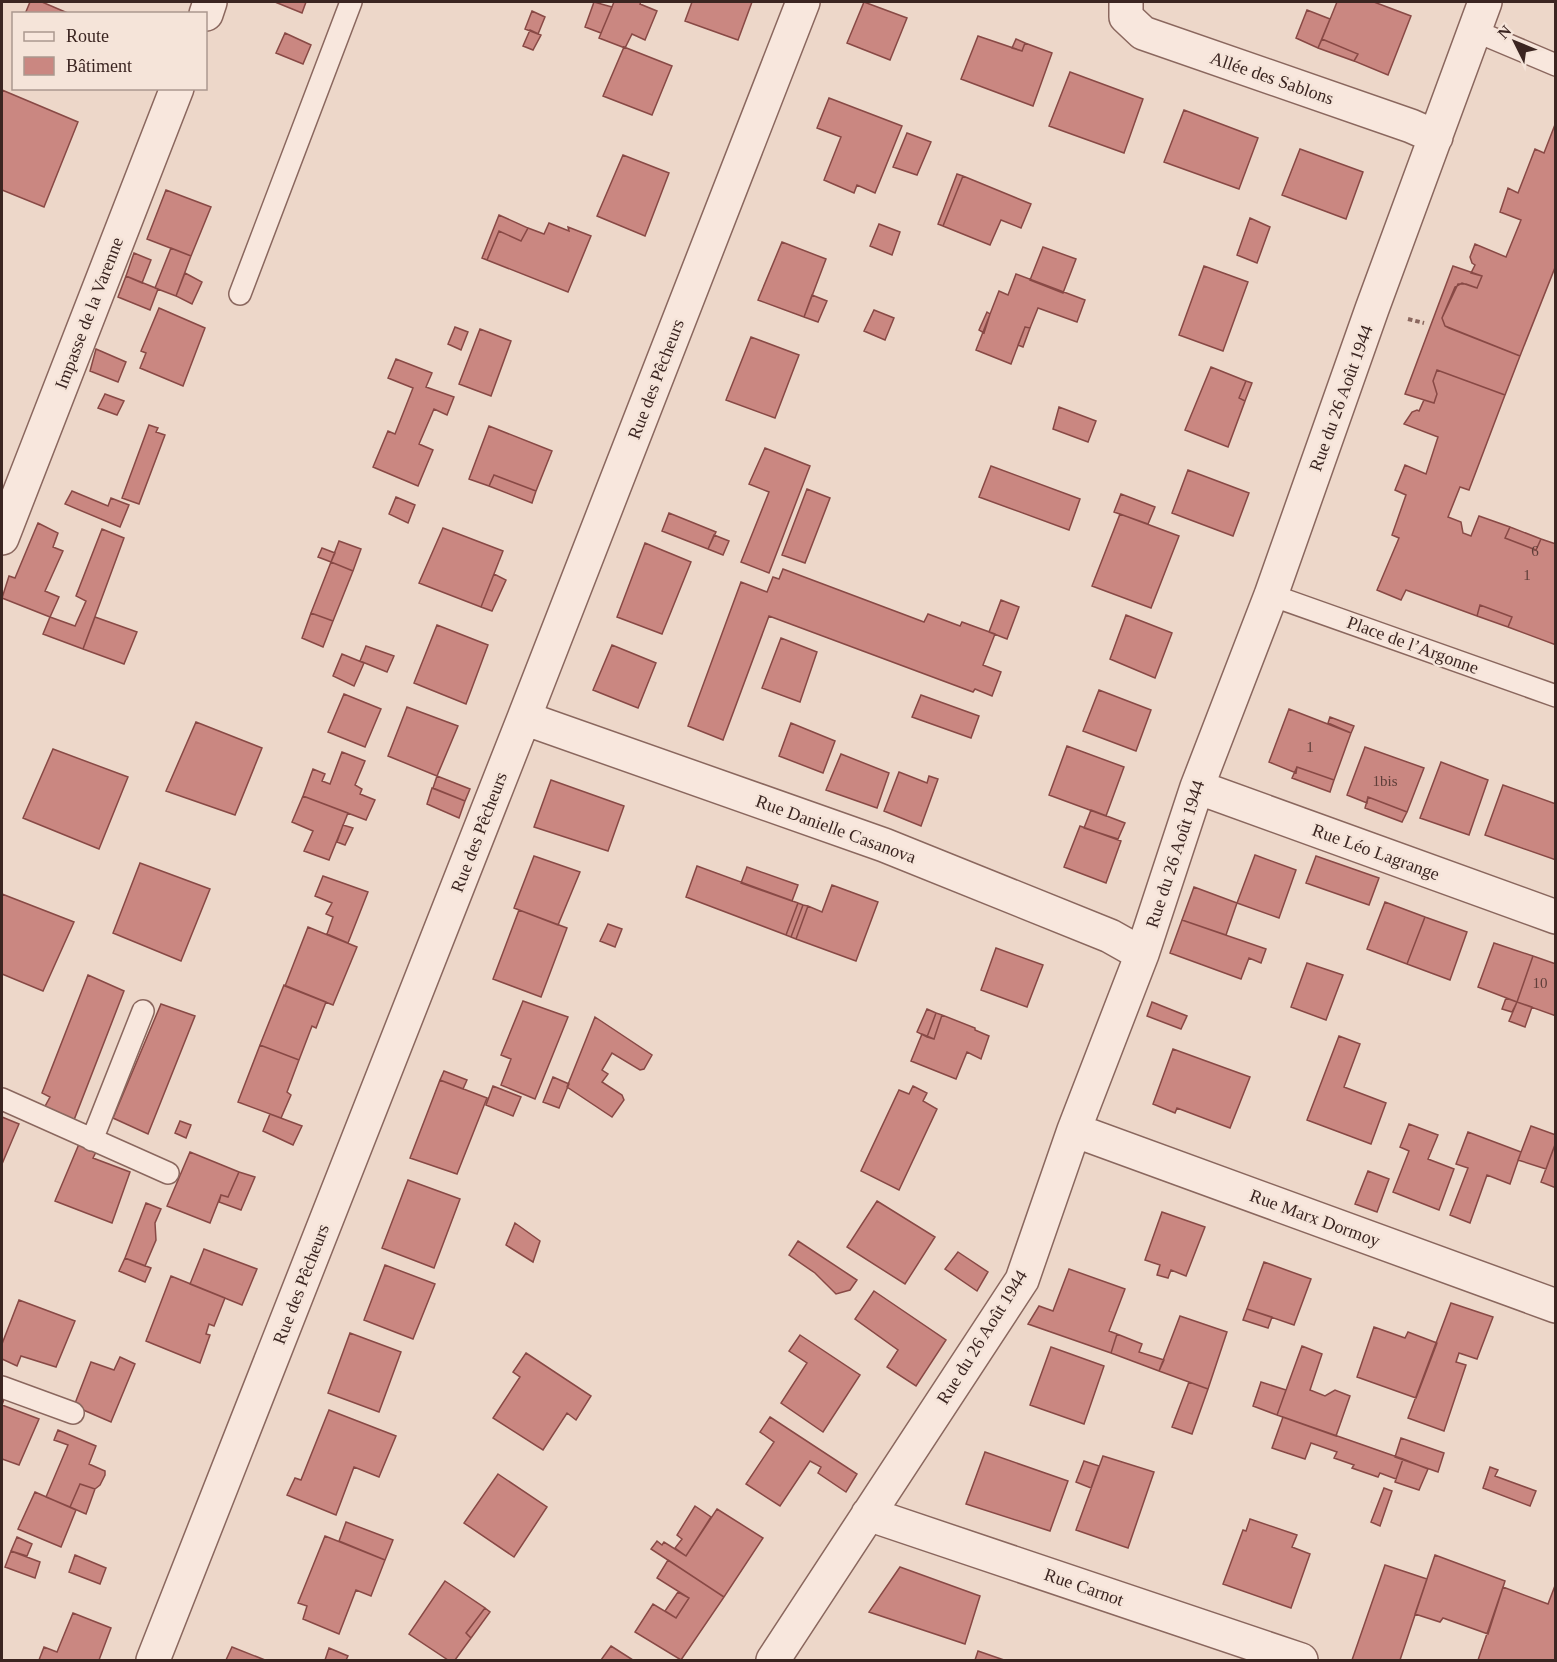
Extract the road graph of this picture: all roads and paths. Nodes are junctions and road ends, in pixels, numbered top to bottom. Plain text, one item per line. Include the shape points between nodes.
1 (351, 2) edge
2 (803, 2) edge
3 (1126, 2) edge
4 (1479, 16) edge
5 (1556, 65) edge
6 (176, 90) edge
7 (1436, 137) junction
8 (240, 294) dead end
9 (2, 538) edge
10 (1271, 595) junction
11 (1556, 696) edge
12 (524, 718) junction
13 (1197, 787) junction
14 (1556, 917) edge
15 (1142, 954) junction
16 (142, 1011) dead end
17 (2, 1099) edge
18 (1074, 1130) junction
19 (92, 1140) junction
20 (168, 1173) dead end
21 (1556, 1306) edge
22 (2, 1387) edge
23 (73, 1413) dead end
24 (868, 1514) junction
25 (153, 1660) edge
26 (773, 1660) edge
27 (1301, 1660) edge

1 - 8 lane
2 - 12 street, Rue des Pêcheurs
3 - 7 street, Allée des Sablons via 1126,17 1143,33
4 - 5 lane
4 - 7 street, Rue du 26 Août 1944
6 - 9 street, Impasse de la Varenne
7 - 10 street, Rue du 26 Août 1944
10 - 11 lane, Place de l’Argonne
10 - 13 street, Rue du 26 Août 1944
12 - 15 street, Rue Danielle Casanova via 884,845 1110,936
12 - 25 street, Rue des Pêcheurs
13 - 14 street, Rue Léo Lagrange
13 - 15 street, Rue du 26 Août 1944
15 - 18 street, Rue du 26 Août 1944
16 - 19 lane
17 - 19 lane
18 - 21 street, Rue Marx Dormoy
18 - 24 street, Rue du 26 Août 1944 via 1022,1280
19 - 20 lane
22 - 23 lane
24 - 26 street, Rue du 26 Août 1944
24 - 27 street, Rue Carnot

